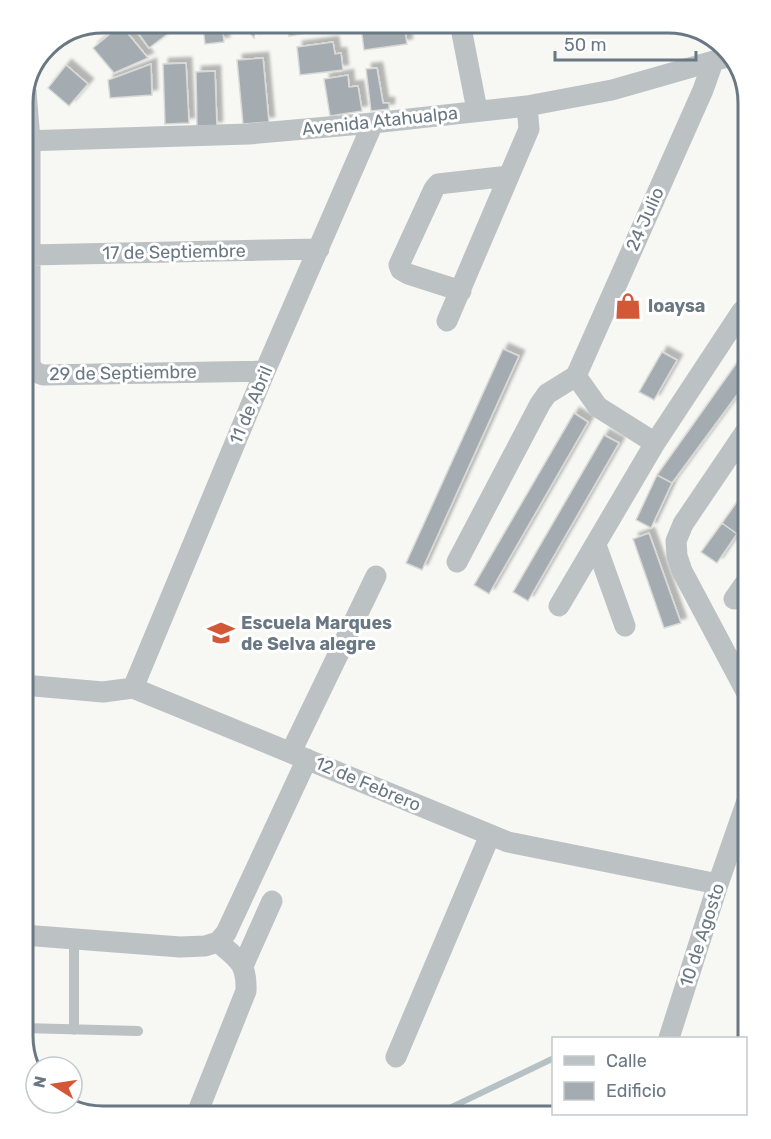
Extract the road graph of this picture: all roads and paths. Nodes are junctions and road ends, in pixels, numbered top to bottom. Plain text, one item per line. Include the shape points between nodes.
1 (462, 33) edge
2 (722, 59) edge
3 (527, 106) junction
4 (477, 110) junction
5 (373, 123) junction
6 (33, 141) edge
7 (509, 176) junction
8 (319, 249) junction
9 (33, 255) edge
10 (461, 291) junction
11 (738, 317) edge
12 (447, 321) dead end
13 (33, 369) edge
14 (265, 371) junction
15 (576, 376) junction
16 (655, 443) junction
17 (738, 443) edge
18 (596, 545) junction
19 (457, 562) dead end
20 (376, 576) dead end
21 (738, 593) edge
22 (734, 599) dead end
23 (559, 606) dead end
24 (626, 626) dead end
25 (738, 675) edge
26 (33, 686) edge
27 (133, 688) junction
28 (299, 755) junction
29 (738, 827) edge
30 (490, 835) junction
31 (718, 884) junction
32 (272, 901) dead end
33 (33, 936) edge
34 (74, 939) junction
35 (218, 942) junction
36 (243, 966) junction
37 (33, 1029) edge
38 (74, 1030) junction
39 (138, 1031) dead end
40 (669, 1037) edge
41 (396, 1057) dead end
42 (200, 1106) edge

1 - 4 street
2 - 3 street, Avenida Atahualpa via 612,90
2 - 15 street, 24 Julio via 703,90
3 - 4 street, Avenida Atahualpa
3 - 7 street via 529,129
4 - 5 street, Avenida Atahualpa
5 - 6 street, Avenida Atahualpa via 249,134
5 - 8 street, 11 de Abril
7 - 10 street
7 - 10 street via 438,184 399,265 408,274
8 - 9 street, 17 de Septiembre
8 - 14 street, 11 de Abril
10 - 12 street
11 - 16 street
13 - 14 street, 29 de Septiembre via 43,375
14 - 27 street, 11 de Abril
15 - 16 street via 598,407
15 - 19 street via 547,394 540,404
16 - 18 street
17 - 25 street via 676,541 682,571
18 - 23 street
18 - 24 street
20 - 28 street
21 - 22 street
26 - 27 street, 12 de Febrero via 103,692
27 - 28 street, 12 de Febrero
28 - 30 street, 12 de Febrero
28 - 35 street via 242,902
29 - 31 street, 10 de Agosto
30 - 31 street, 12 de Febrero via 508,843
30 - 41 street
31 - 40 street, 10 de Agosto
32 - 36 street
33 - 34 street
34 - 35 street via 180,947
34 - 38 lane
35 - 36 street
36 - 42 street via 246,991
37 - 38 lane
38 - 39 lane

